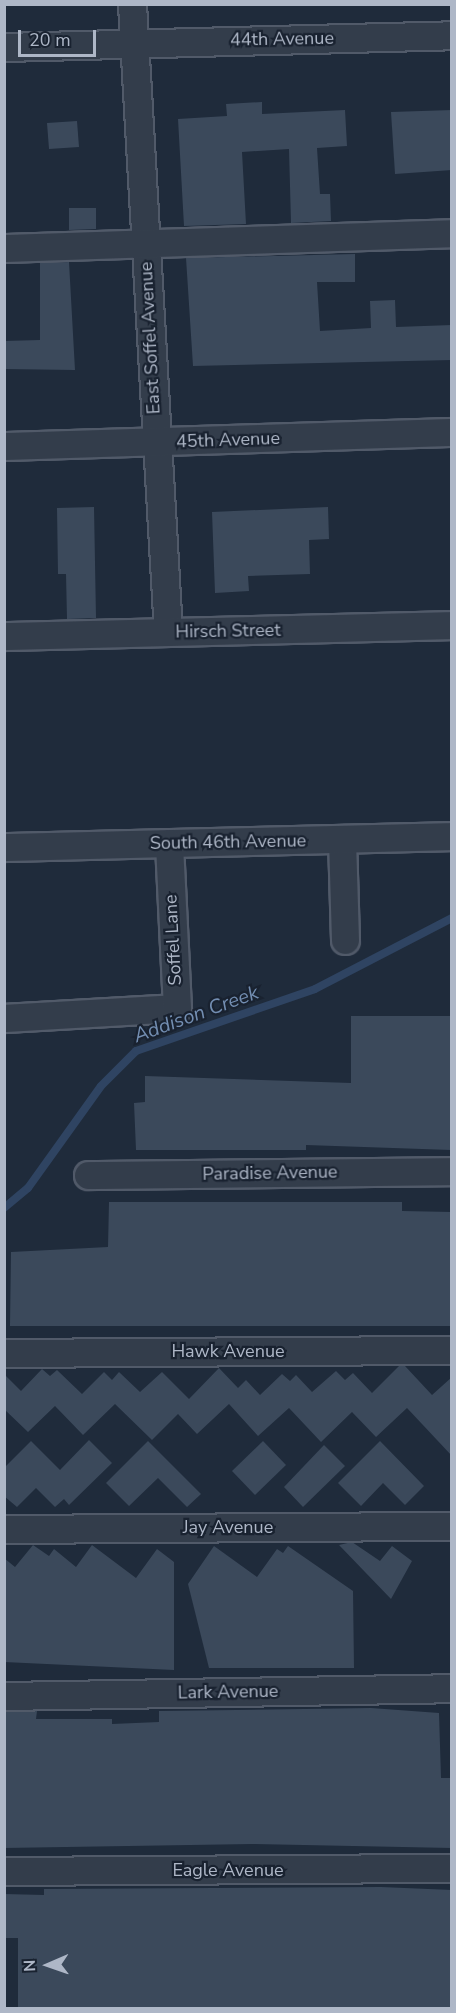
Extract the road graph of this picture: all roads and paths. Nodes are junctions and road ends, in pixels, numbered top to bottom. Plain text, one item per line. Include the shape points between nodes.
1 (132, 4) edge
2 (452, 35) edge
3 (134, 43) junction
4 (4, 47) edge
5 (452, 233) edge
6 (145, 243) junction
7 (4, 248) edge
8 (452, 432) edge
9 (157, 442) junction
10 (4, 446) edge
11 (452, 625) edge
12 (168, 632) junction
13 (4, 636) edge
14 (452, 836) edge
15 (342, 839) junction
16 (169, 843) junction
17 (4, 847) edge
18 (345, 940) dead end
19 (4, 1018) edge
20 (452, 1171) edge
21 (88, 1175) dead end
22 (452, 1350) edge
23 (4, 1353) edge
24 (452, 1526) edge
25 (4, 1529) edge
26 (452, 1688) edge
27 (4, 1696) edge
28 (452, 1868) edge
29 (4, 1871) edge

1 - 3 street, East Soffel Avenue
2 - 3 street, 44th Avenue
3 - 4 street, 44th Avenue
3 - 6 street, East Soffel Avenue
5 - 6 street
6 - 7 street
6 - 9 street, East Soffel Avenue
8 - 9 street, 45th Avenue
9 - 10 street, 45th Avenue
9 - 12 street, East Soffel Avenue
11 - 12 street, Hirsch Street
12 - 13 street, Hirsch Street
14 - 15 street, South 46th Avenue
15 - 16 street, South 46th Avenue
15 - 18 street
16 - 17 street, South 46th Avenue
16 - 19 street, Soffel Lane via 177,1008
20 - 21 street, Paradise Avenue
22 - 23 street, Hawk Avenue
24 - 25 street, Jay Avenue
26 - 27 street, Lark Avenue
28 - 29 street, Eagle Avenue

